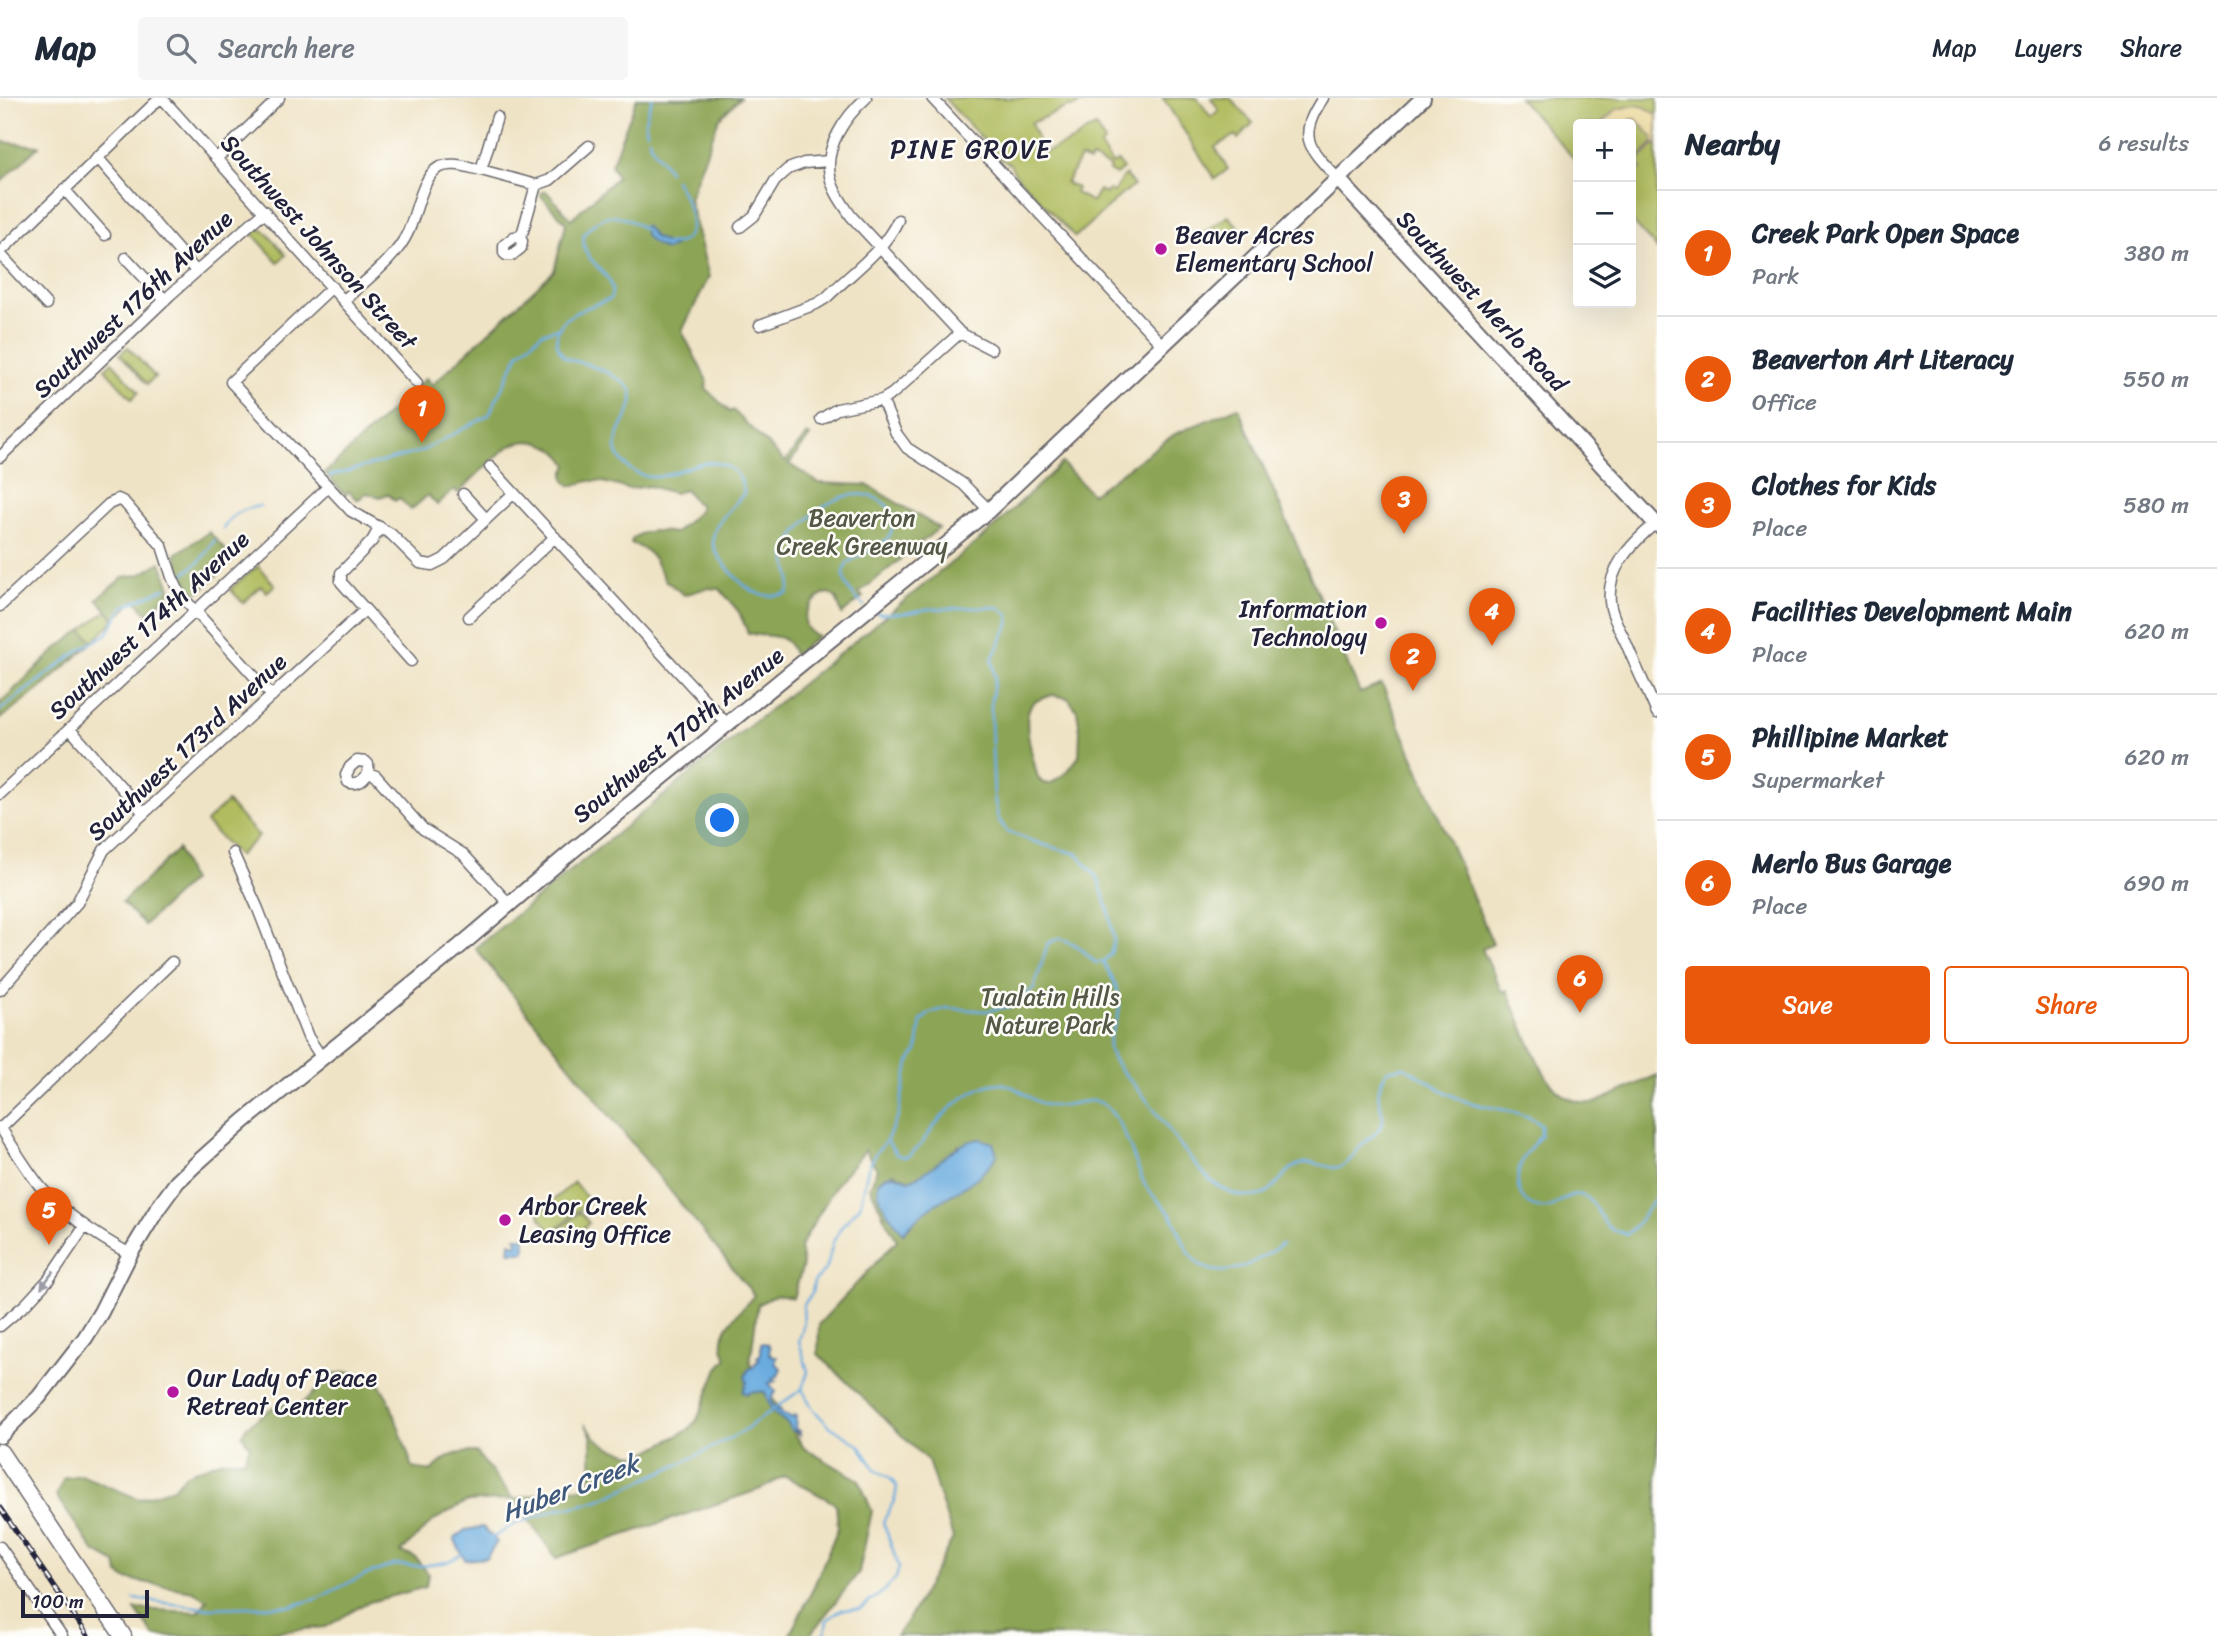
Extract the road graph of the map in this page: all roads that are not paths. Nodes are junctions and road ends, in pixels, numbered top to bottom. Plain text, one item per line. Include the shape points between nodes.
1 (161, 98) edge
2 (279, 98) edge
3 (866, 98) edge
4 (932, 98) edge
5 (1323, 98) edge
6 (1423, 98) edge
7 (497, 117) dead end
8 (589, 146) dead end
9 (97, 158) junction
10 (217, 158) junction
11 (829, 161) junction
12 (481, 170) junction
13 (1339, 180) junction
14 (536, 185) junction
15 (64, 189) junction
16 (265, 211) junction
17 (898, 220) dead end
18 (740, 227) dead end
19 (105, 235) dead end
20 (519, 237) dead end
21 (880, 246) junction
22 (0, 253) edge
23 (126, 258) dead end
24 (196, 271) junction
25 (332, 286) junction
26 (165, 300) junction
27 (344, 300) junction
28 (46, 304) dead end
29 (760, 325) dead end
30 (960, 333) junction
31 (1164, 347) junction
32 (991, 349) dead end
33 (416, 383) dead end
34 (882, 400) junction
35 (821, 419) dead end
36 (0, 457) edge
37 (490, 467) dead end
38 (327, 488) junction
39 (514, 493) junction
40 (463, 494) dead end
41 (989, 510) junction
42 (486, 519) junction
43 (1656, 523) edge
44 (380, 527) junction
45 (555, 537) junction
46 (0, 606) edge
47 (365, 610) junction
48 (194, 611) junction
49 (469, 617) dead end
50 (411, 662) dead end
51 (272, 696) junction
52 (1657, 713) edge
53 (727, 724) junction
54 (70, 729) junction
55 (368, 773) dead end
56 (0, 794) edge
57 (144, 813) junction
58 (233, 852) dead end
59 (509, 904) junction
60 (173, 962) dead end
61 (0, 990) edge
62 (322, 1058) junction
63 (0, 1127) edge
64 (85, 1226) junction
65 (130, 1254) junction
66 (0, 1326) edge
67 (0, 1436) edge
68 (0, 1452) edge
69 (0, 1547) edge
70 (62, 1636) edge
71 (123, 1636) edge

1 - 9 street
1 - 10 street, Southwest Johnson Street
2 - 10 street
3 - 11 street via 843,124
4 - 31 street
5 - 13 street, Southwest Merlo Road via 1309,123 1309,140
6 - 13 main road, Southwest 170th Avenue
7 - 12 street
8 - 14 street via 550,180
9 - 15 street
9 - 24 street
10 - 16 street, Southwest Johnson Street
11 - 18 street via 788,170 775,181 754,216
11 - 21 street via 838,196
12 - 14 street
12 - 27 street via 452,164 438,168 428,178 399,247
13 - 31 main road, Southwest 170th Avenue
13 - 43 main road, Southwest Merlo Road
14 - 20 street
15 - 19 street
15 - 22 street
16 - 24 street, Southwest 176th Avenue
16 - 25 street, Southwest Johnson Street
17 - 21 street
21 - 29 street via 816,304
21 - 30 street
22 - 28 street
23 - 26 street
24 - 26 street, Southwest 176th Avenue
25 - 27 street, Southwest Johnson Street
25 - 38 street via 231,382
26 - 36 street, Southwest 176th Avenue
27 - 33 street, Southwest Johnson Street
30 - 32 street
30 - 34 street
31 - 41 main road, Southwest 170th Avenue
34 - 35 street via 837,409
34 - 41 street via 907,447 963,484
37 - 39 street
38 - 44 street via 351,511
38 - 48 street, Southwest 174th Avenue
39 - 42 street
39 - 45 street
40 - 42 street
41 - 53 main road, Southwest 170th Avenue
42 - 44 street via 432,565 420,563
43 - 52 street via 1621,559 1610,598
44 - 47 street via 340,577 343,587
45 - 49 street
45 - 53 street
46 - 48 street via 118,500 162,546 180,594
47 - 50 street
47 - 51 street, Southwest 173rd Avenue
48 - 51 street
48 - 54 street, Southwest 174th Avenue
51 - 57 street, Southwest 173rd Avenue
53 - 59 main road, Southwest 170th Avenue
54 - 56 street, Southwest 174th Avenue
54 - 57 street
55 - 59 street via 376,776 423,829 463,854
57 - 61 street, Southwest 173rd Avenue via 104,850 77,903
58 - 62 street via 308,1037
59 - 62 main road, Southwest 170th Avenue
60 - 63 street
62 - 65 main road, Southwest 170th Avenue via 185,1175
63 - 64 street via 41,1188
64 - 65 street
64 -> 66 street via 49,1279
65 - 67 main road, Southwest 170th Avenue via 85,1338 39,1397
68 - 71 main road
69 - 70 street

